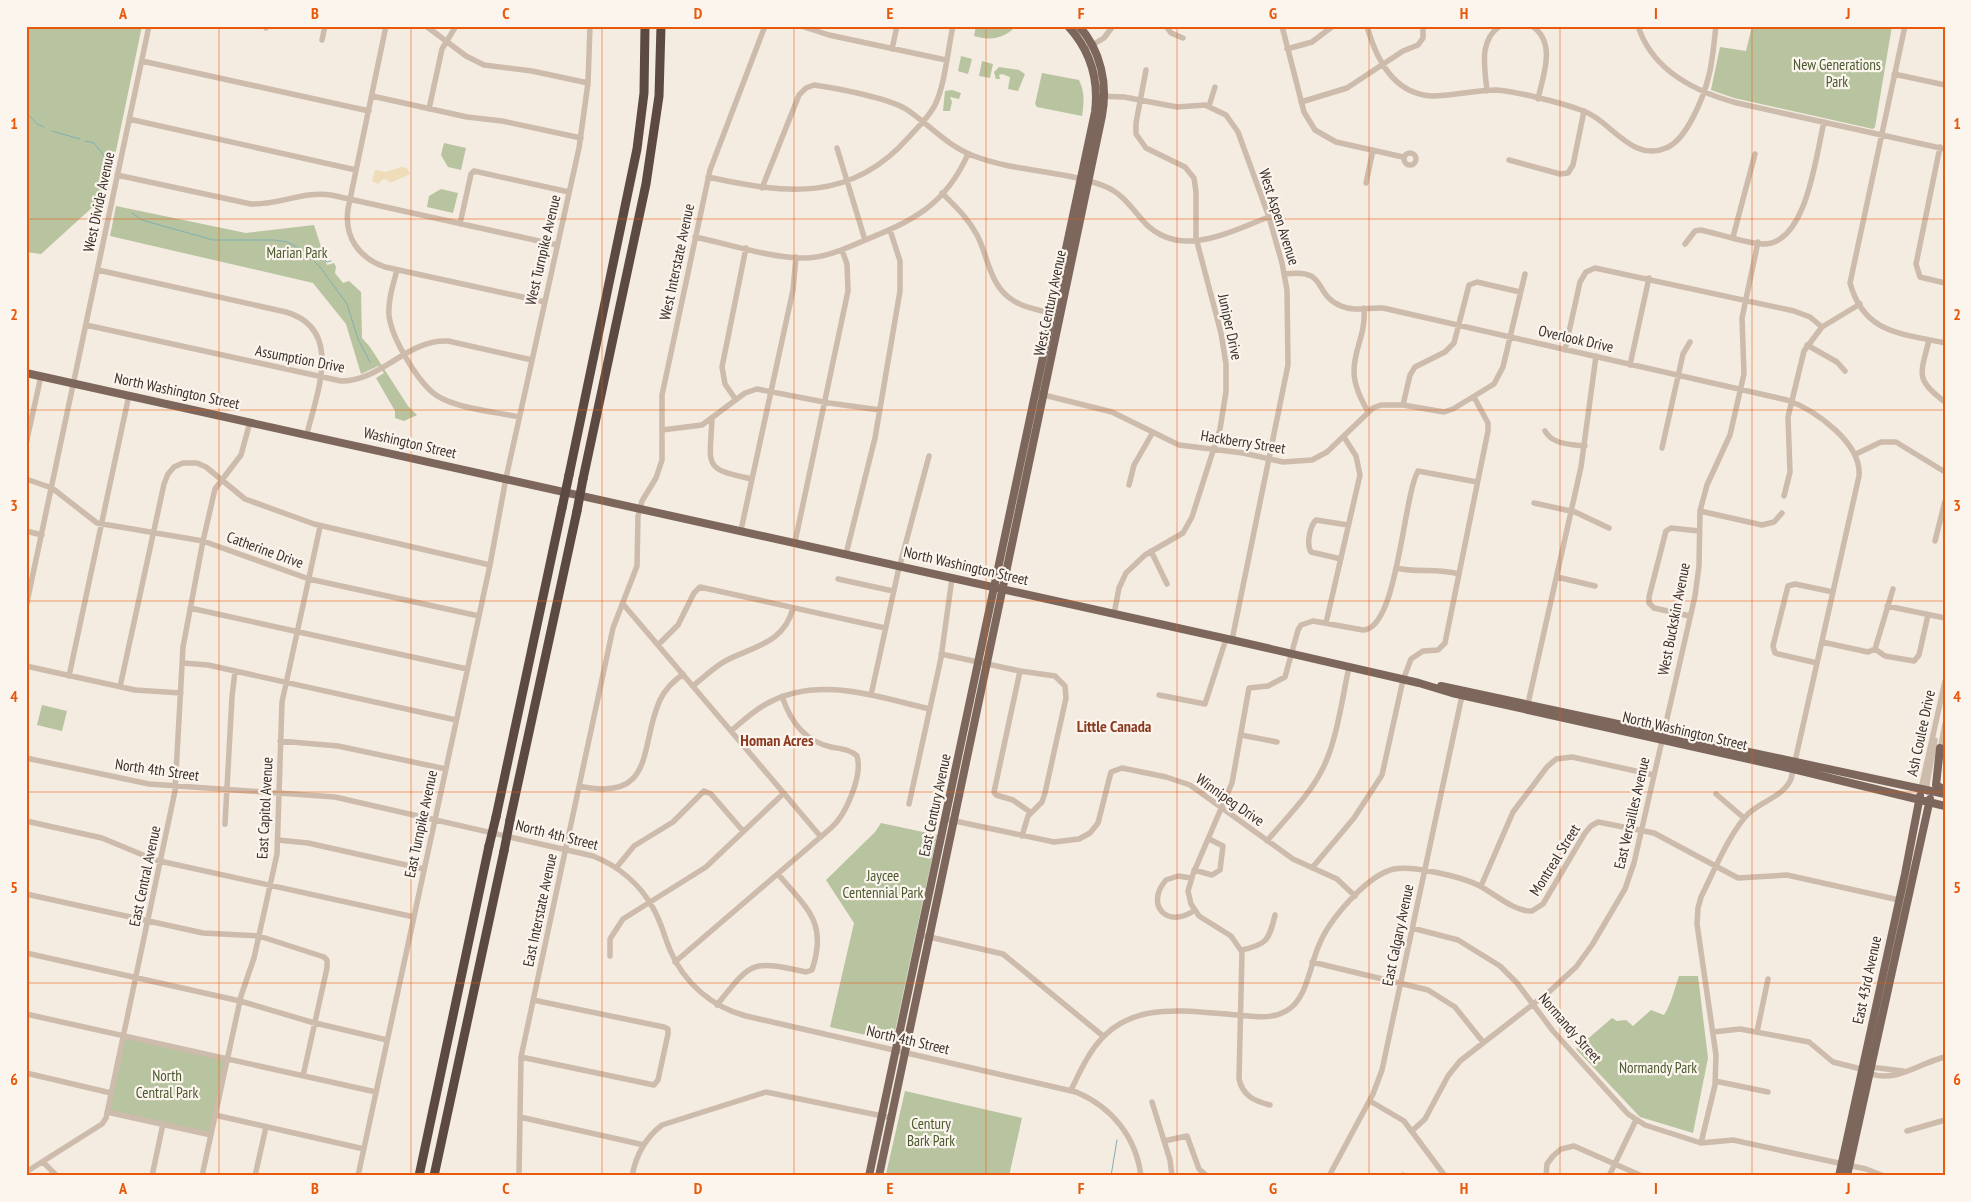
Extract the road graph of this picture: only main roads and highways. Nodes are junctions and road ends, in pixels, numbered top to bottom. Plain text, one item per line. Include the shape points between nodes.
1 (645, 26) edge
2 (661, 26) edge
3 (1068, 26) edge
4 (1079, 26) edge
5 (26, 373) edge
6 (308, 434) joint
7 (506, 478) joint
8 (995, 587) junction
9 (1004, 589) junction
10 (1940, 748) road end
11 (1793, 766) junction
12 (1827, 778) junction
13 (1841, 782) junction
14 (1945, 790) edge
15 (1925, 794) junction
16 (1945, 794) edge
17 (1944, 804) edge
18 (1910, 845) junction
19 (1917, 853) junction
20 (1914, 866) junction
21 (1903, 899) junction
22 (1875, 1008) junction
23 (901, 1051) junction
24 (1861, 1069) junction
25 (1870, 1070) junction
26 (1861, 1112) junction
27 (1845, 1165) junction
28 (418, 1176) edge
29 (434, 1176) edge
30 (869, 1176) edge
31 (879, 1176) edge
32 (1839, 1176) edge
33 (1847, 1176) edge

1 - 28 highway, bridge via 644,93 637,149
2 - 29 highway, bridge via 661,80 649,166
3 - 8 main road, West Century Avenue via 1084,48 1093,72 1096,96
4 - 9 main road, West Century Avenue via 1092,45 1102,73 1104,96
5 - 6 main road, North Washington Street
6 - 7 main road, Washington Street
7 - 8 main road, North Washington Street
8 - 9 main road, North Washington Street
8 - 23 main road, East Century Avenue via 921,935
9 - 11 main road, North Washington Street via 1662,740
9 - 23 main road, East Century Avenue via 930,937
10 - 14 main road via 1936,785
11 - 12 main road, North Washington Street
11 - 15 main road, North Washington Street via 1895,782
12 - 13 main road, North Washington Street
12 - 15 main road
13 - 15 main road, North Washington Street
13 - 18 main road via 1912,802 1915,809
15 - 16 main road, North Washington Street
15 - 17 main road, North Washington Street
15 - 18 main road, East 43rd Avenue via 1916,812
15 - 19 main road, East 43rd Avenue
15 - 20 main road
17 - 19 main road via 1932,810 1924,841
18 - 21 main road, East 43rd Avenue
19 - 20 main road, East 43rd Avenue
20 - 21 main road, East 43rd Avenue
21 - 22 main road, East 43rd Avenue
21 - 25 main road, East 43rd Avenue via 1902,922
22 - 24 main road, East 43rd Avenue
22 - 25 main road via 1876,1024 1868,1060
23 - 30 main road, East Century Avenue
23 - 31 main road, East Century Avenue via 892,1118
24 - 26 main road via 1865,1075 1860,1094
24 - 27 main road, East 43rd Avenue
25 - 26 main road, East 43rd Avenue
26 - 27 main road, East 43rd Avenue
27 - 32 main road, East 43rd Avenue
27 - 33 main road, East 43rd Avenue

